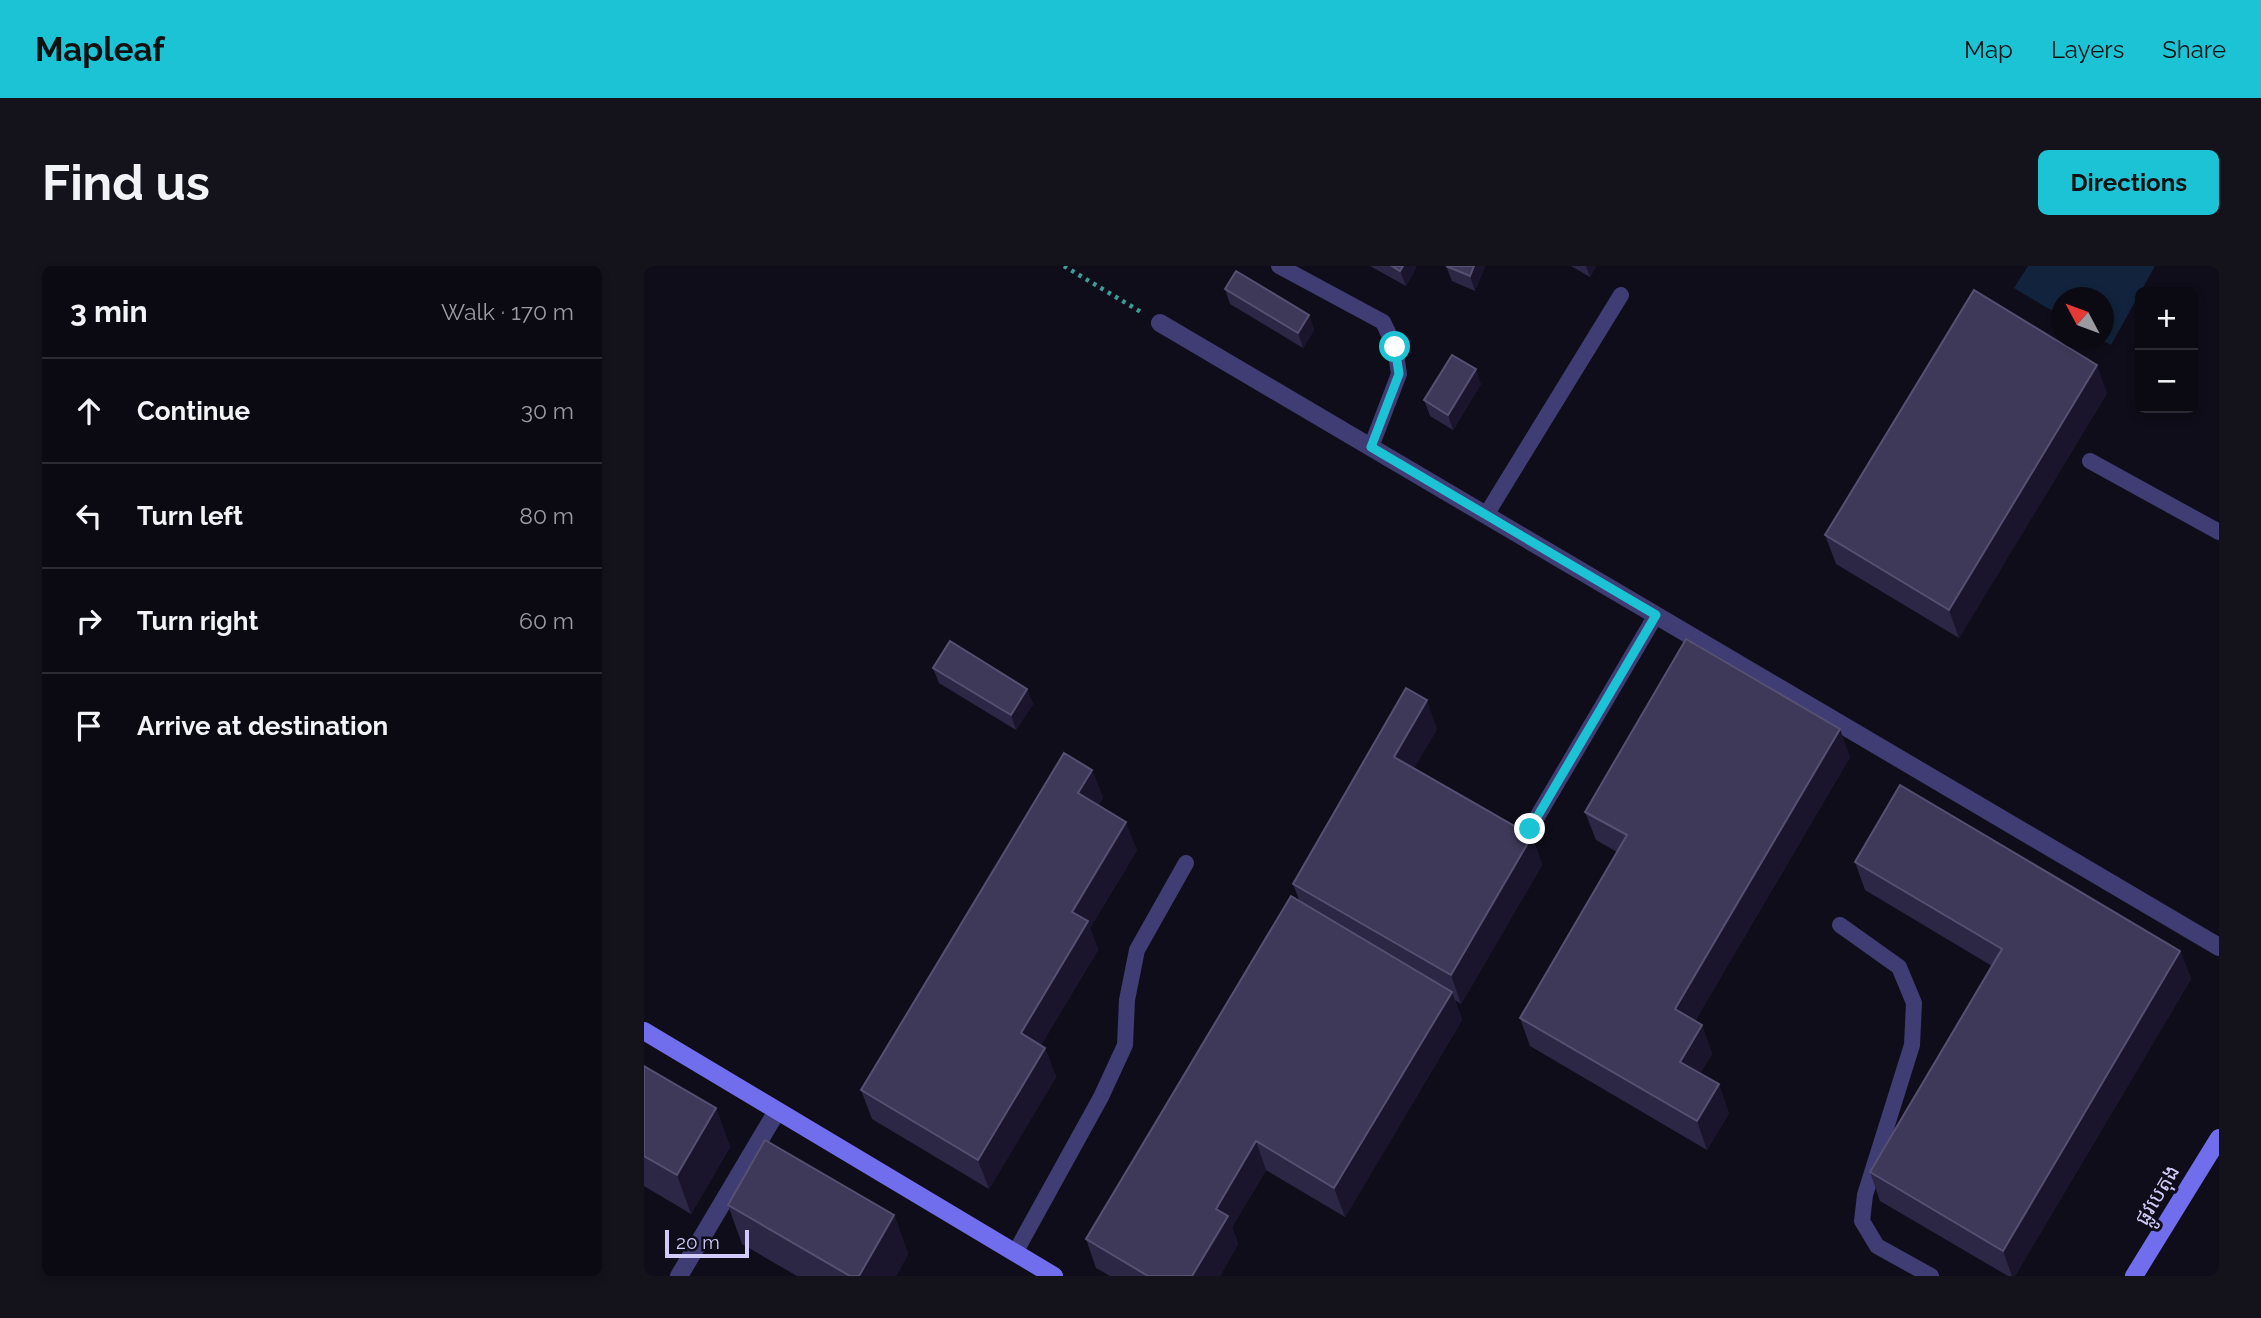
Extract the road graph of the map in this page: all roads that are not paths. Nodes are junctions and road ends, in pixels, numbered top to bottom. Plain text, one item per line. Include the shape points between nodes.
1 (1279, 266) edge
2 (1621, 295) dead end
3 (1160, 323) road end
4 (1371, 447) junction
5 (2090, 461) dead end
6 (1486, 515) junction
7 (2219, 532) edge
8 (1656, 615) junction
9 (1530, 829) dead end
10 (1186, 863) dead end
11 (1840, 925) dead end
12 (2219, 947) edge
13 (644, 1031) edge
14 (777, 1111) junction
15 (2219, 1138) edge
16 (1014, 1253) junction
17 (679, 1276) edge
18 (1054, 1276) edge
19 (1931, 1276) edge
20 (2134, 1276) edge

1 - 4 lane via 1383,322 1395,347 1399,374
2 - 6 lane
3 - 4 street
4 - 6 street
5 - 7 lane
6 - 8 street
8 - 9 lane
8 - 12 street
10 - 16 lane via 1137,950 1127,1000 1125,1045
11 - 19 lane via 1899,967 1914,1003 1912,1045 1865,1195 1862,1221 1877,1246
13 - 14 main road
14 - 16 main road
14 - 17 street
15 - 20 main road, ផ្លូវបេតុង
16 - 18 main road

